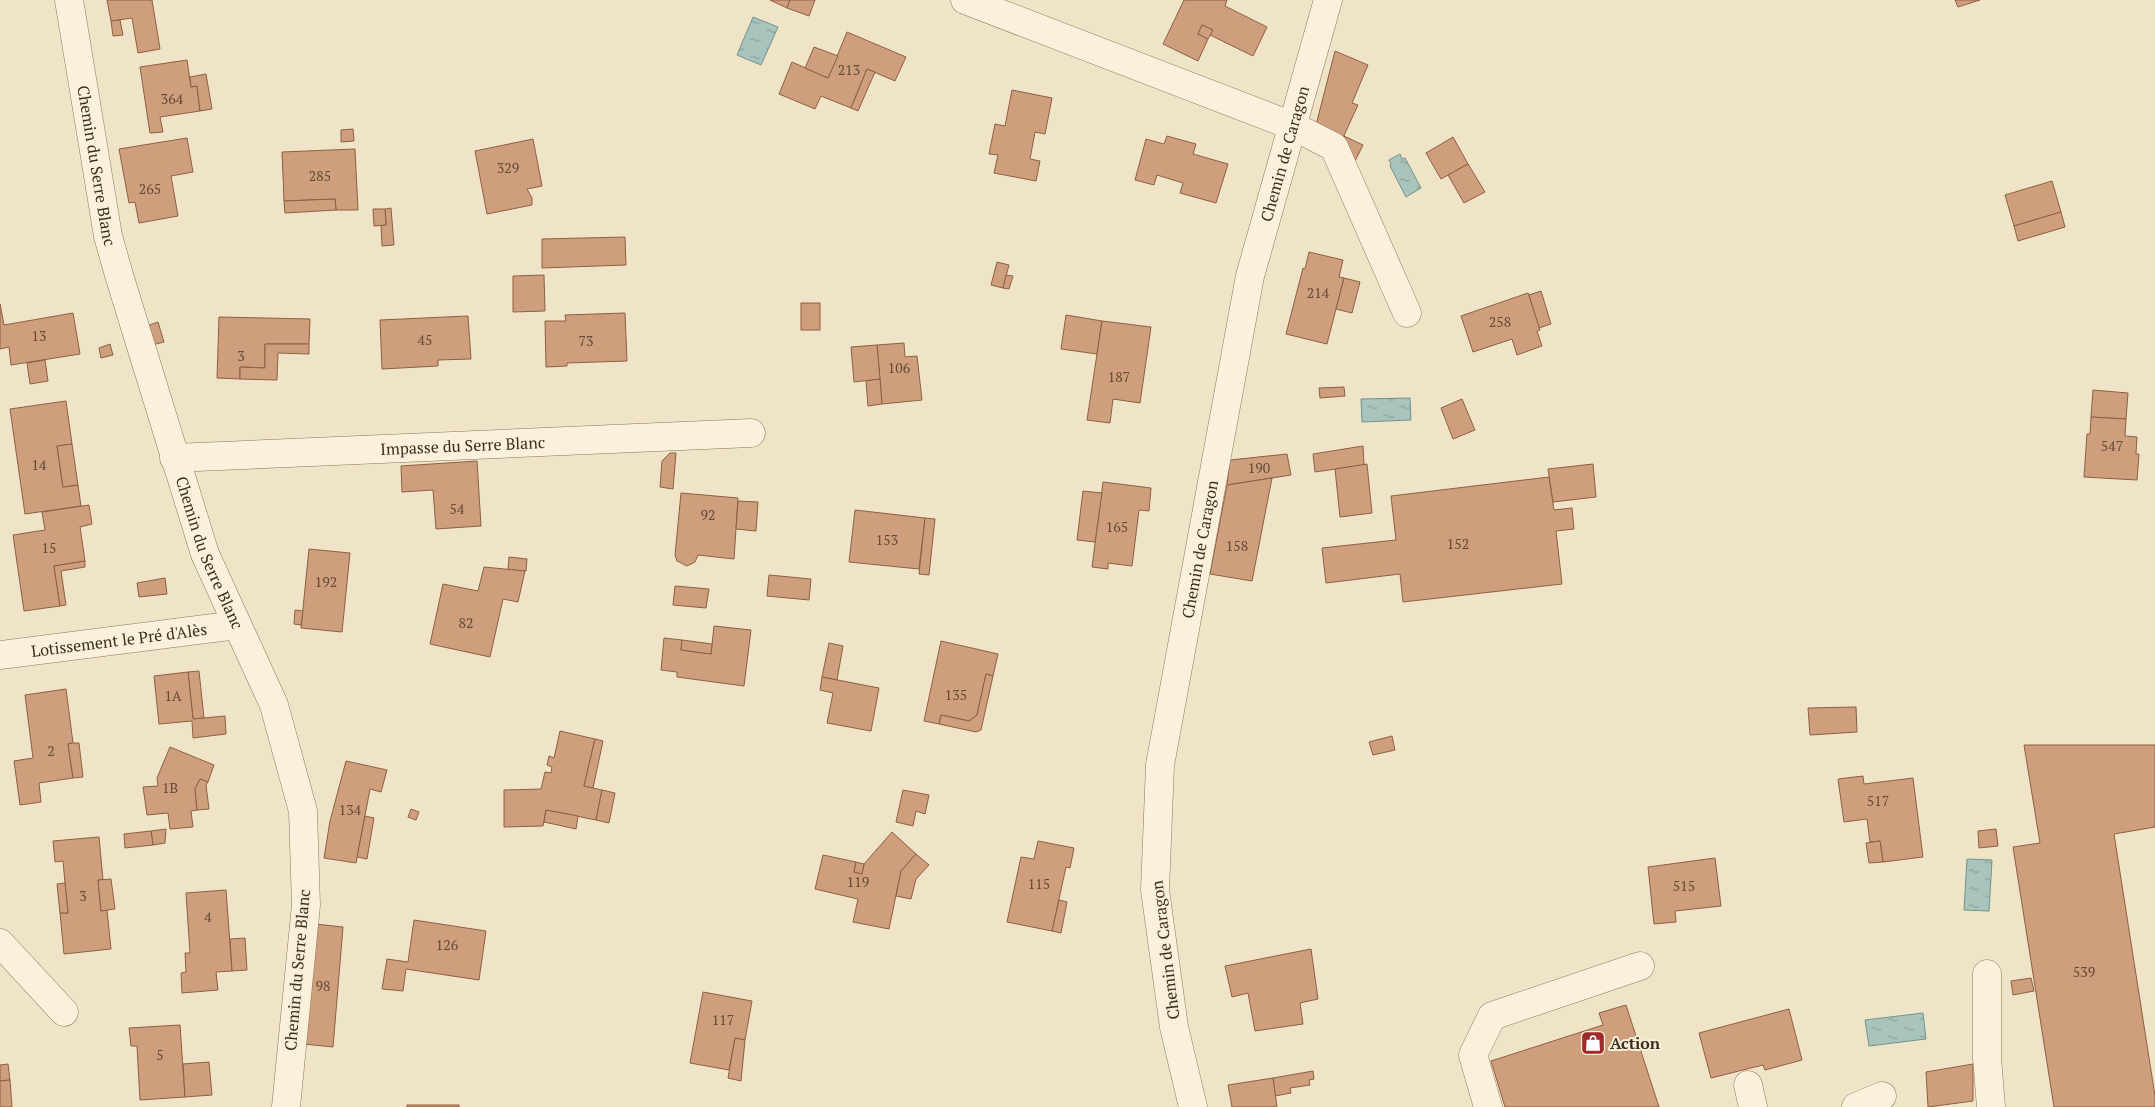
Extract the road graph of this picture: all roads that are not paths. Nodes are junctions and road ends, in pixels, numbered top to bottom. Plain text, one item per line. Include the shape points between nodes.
1 (69, 0) edge
2 (965, 0) edge
3 (1328, 0) edge
4 (1293, 126) junction
5 (1408, 313) dead end
6 (751, 433) dead end
7 (174, 458) junction
8 (237, 625) junction
9 (0, 655) edge
10 (0, 943) edge
11 (1640, 966) dead end
12 (1987, 974) dead end
13 (64, 1012) dead end
14 (1882, 1096) dead end
15 (286, 1107) edge
16 (1193, 1107) edge
17 (1488, 1107) edge
18 (1856, 1107) edge
19 (1991, 1107) edge

1 - 7 street, Chemin du Serre Blanc via 108,236
2 - 4 street
3 - 4 street, Chemin de Caragon
4 - 5 street via 1334,147
4 - 16 street, Chemin de Caragon via 1250,276 1160,765 1155,890 1174,1027
6 - 7 street, Impasse du Serre Blanc
7 - 8 street, Chemin du Serre Blanc via 204,554
8 - 9 street, Lotissement le Pré d'Alès
8 - 15 street, Chemin du Serre Blanc via 274,705 303,811 306,906
10 - 13 street
11 - 17 street via 1492,1016 1473,1055
12 - 19 street via 1987,1058
14 - 18 street

